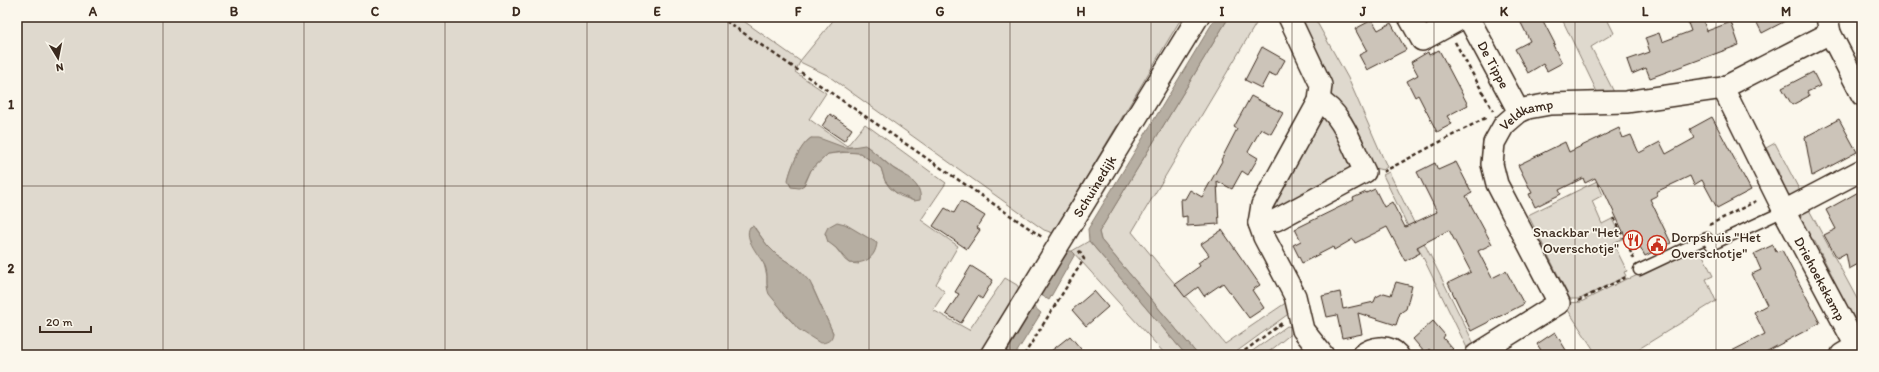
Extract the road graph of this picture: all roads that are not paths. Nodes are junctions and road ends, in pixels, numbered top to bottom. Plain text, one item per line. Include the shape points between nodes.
1 (1198, 17) edge
2 (1289, 17) edge
3 (1409, 17) edge
4 (1464, 17) edge
5 (1468, 17) edge
6 (1829, 25) edge
7 (1723, 88) junction
8 (1862, 95) edge
9 (1319, 101) junction
10 (1519, 112) junction
11 (1862, 170) edge
12 (1784, 211) junction
13 (1259, 223) junction
14 (1639, 270) road end
15 (1854, 348) edge
16 (991, 355) edge
17 (1323, 355) edge
18 (1362, 355) edge
19 (1398, 355) edge
20 (1476, 355) edge

1 - 16 street, Schuinedijk
2 - 9 street via 1321,85
3 - 4 street via 1422,40
5 - 10 street, De Tippe
6 - 7 street, Veldkamp
6 - 8 street
7 - 10 street, Veldkamp via 1626,102 1537,105
7 - 12 street, Driehoekskamp
9 - 13 street via 1262,205
9 - 13 street via 1337,115 1365,172 1276,220
10 - 20 street, Veldkamp via 1504,125 1494,143 1494,174 1560,303
11 - 12 street
12 - 14 lane via 1711,245 1707,238
12 - 15 street, Driehoekskamp
13 - 17 street via 1295,296 1302,330
18 - 19 street via 1379,348 1394,351

